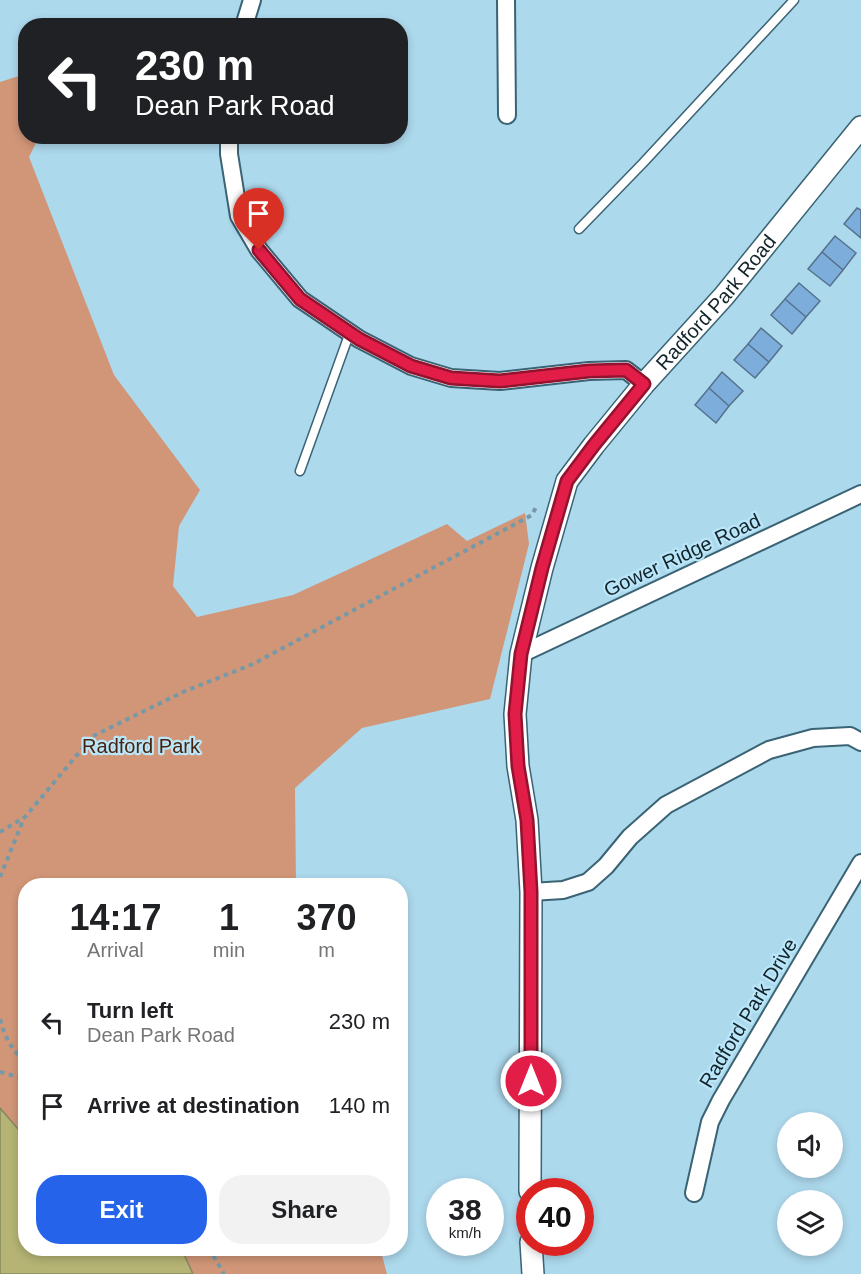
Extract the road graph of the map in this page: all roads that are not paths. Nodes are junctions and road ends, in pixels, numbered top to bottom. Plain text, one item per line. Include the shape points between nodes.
1 (252, 0) edge
2 (506, 0) edge
3 (794, 0) edge
4 (246, 18) edge
5 (507, 115) dead end
6 (861, 127) edge
7 (229, 144) edge
8 (579, 229) dead end
9 (350, 332) junction
10 (644, 384) junction
11 (300, 471) dead end
12 (861, 494) edge
13 (521, 654) junction
14 (861, 742) edge
15 (861, 863) edge
16 (531, 892) junction
17 (530, 1178) edge
18 (694, 1193) dead end
19 (532, 1256) edge
20 (533, 1274) edge

1 - 4 street
2 - 5 street
3 - 8 lane
6 - 10 street, Radford Park Road via 724,296
7 - 9 street via 239,216 259,250 300,299
9 - 10 street via 411,366 451,378 500,381 626,370
9 - 11 lane
10 - 13 street, Radford Park Road via 567,481
12 - 13 street, Gower Ridge Road
13 - 16 street, Radford Park Road via 515,714
14 - 16 street via 850,736 813,738 769,750 666,805 588,882 563,890
15 - 18 street, Radford Park Drive via 720,1100 710,1122
16 - 17 street, Radford Park Road
19 - 20 street

